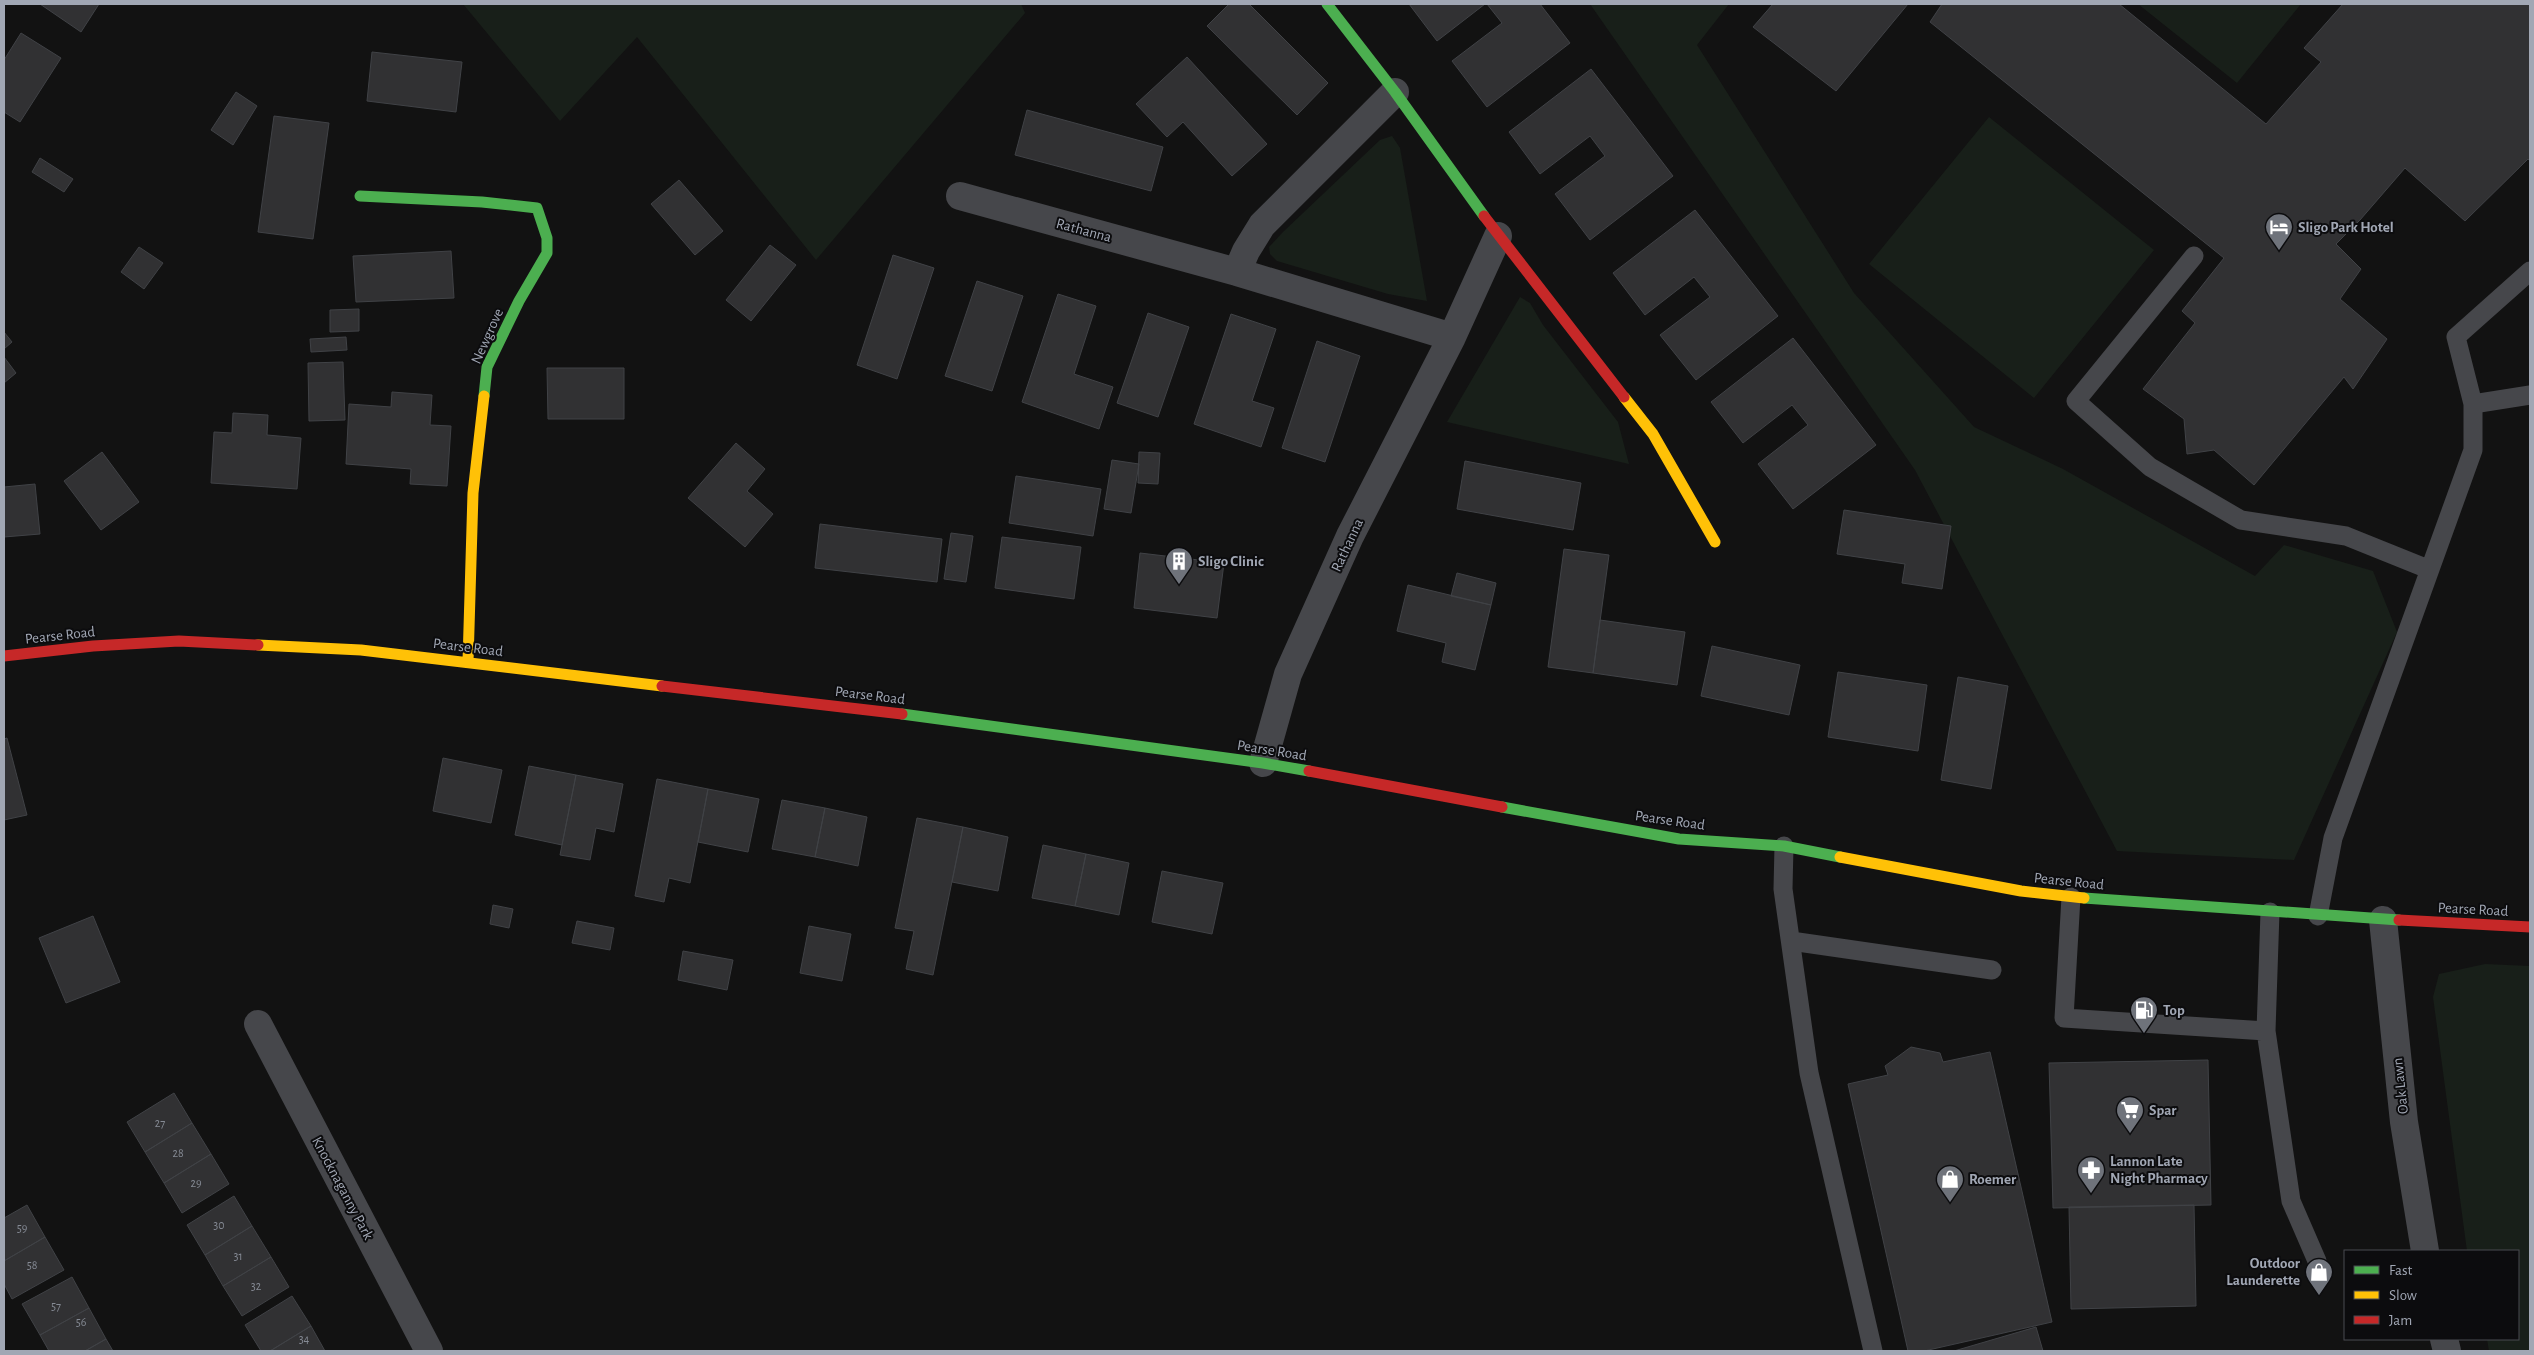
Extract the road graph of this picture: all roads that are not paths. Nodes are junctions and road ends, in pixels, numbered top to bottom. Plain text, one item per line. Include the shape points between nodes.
1 (1327, 4) edge
2 (1395, 92) junction
3 (360, 196) dead end
4 (960, 196) dead end
5 (1498, 236) junction
6 (2194, 256) dead end
7 (2530, 271) edge
8 (1237, 272) junction
9 (1452, 337) junction
10 (2530, 394) edge
11 (2473, 404) junction
12 (1715, 542) dead end
13 (2428, 569) junction
14 (4, 656) edge
15 (468, 662) junction
16 (1263, 763) junction
17 (1784, 846) junction
18 (2071, 898) junction
19 (2270, 912) junction
20 (2318, 916) junction
21 (2383, 920) junction
22 (2530, 927) edge
23 (1791, 941) junction
24 (1992, 970) dead end
25 (258, 1024) dead end
26 (2266, 1031) junction
27 (2425, 1250) edge
28 (2317, 1261) dead end
29 (429, 1351) edge
30 (1873, 1351) edge

1 - 2 main road
2 - 5 main road
2 - 8 street via 1262,225
3 - 15 main road, Newgrove via 537,208 547,238 547,253 487,366 472,493
4 - 8 street, Rathanna
5 - 9 street, Rathanna
5 - 12 main road via 1654,434
6 - 13 lane via 2076,401 2150,467 2241,520 2346,536
7 - 11 lane via 2456,337
8 - 9 street, Rathanna
9 - 16 street, Rathanna via 1350,536 1288,674
10 - 11 lane
11 - 13 lane via 2473,450
13 - 20 lane via 2333,838
14 - 15 main road, Pearse Road via 179,641 361,650
15 - 16 main road, Pearse Road via 950,720
16 - 17 main road, Pearse Road via 1679,839
17 - 18 main road, Pearse Road
17 - 23 lane via 1783,889
18 - 19 main road, Pearse Road
18 - 26 lane via 2064,1018
19 - 20 main road, Pearse Road
19 - 26 lane
20 - 21 main road, Pearse Road
21 - 22 main road, Pearse Road
21 - 27 street, Oak Lawn via 2404,1122
23 - 24 lane
23 - 30 lane via 1809,1074
25 - 29 street, Knocknaganny Park
26 - 28 lane via 2291,1201

